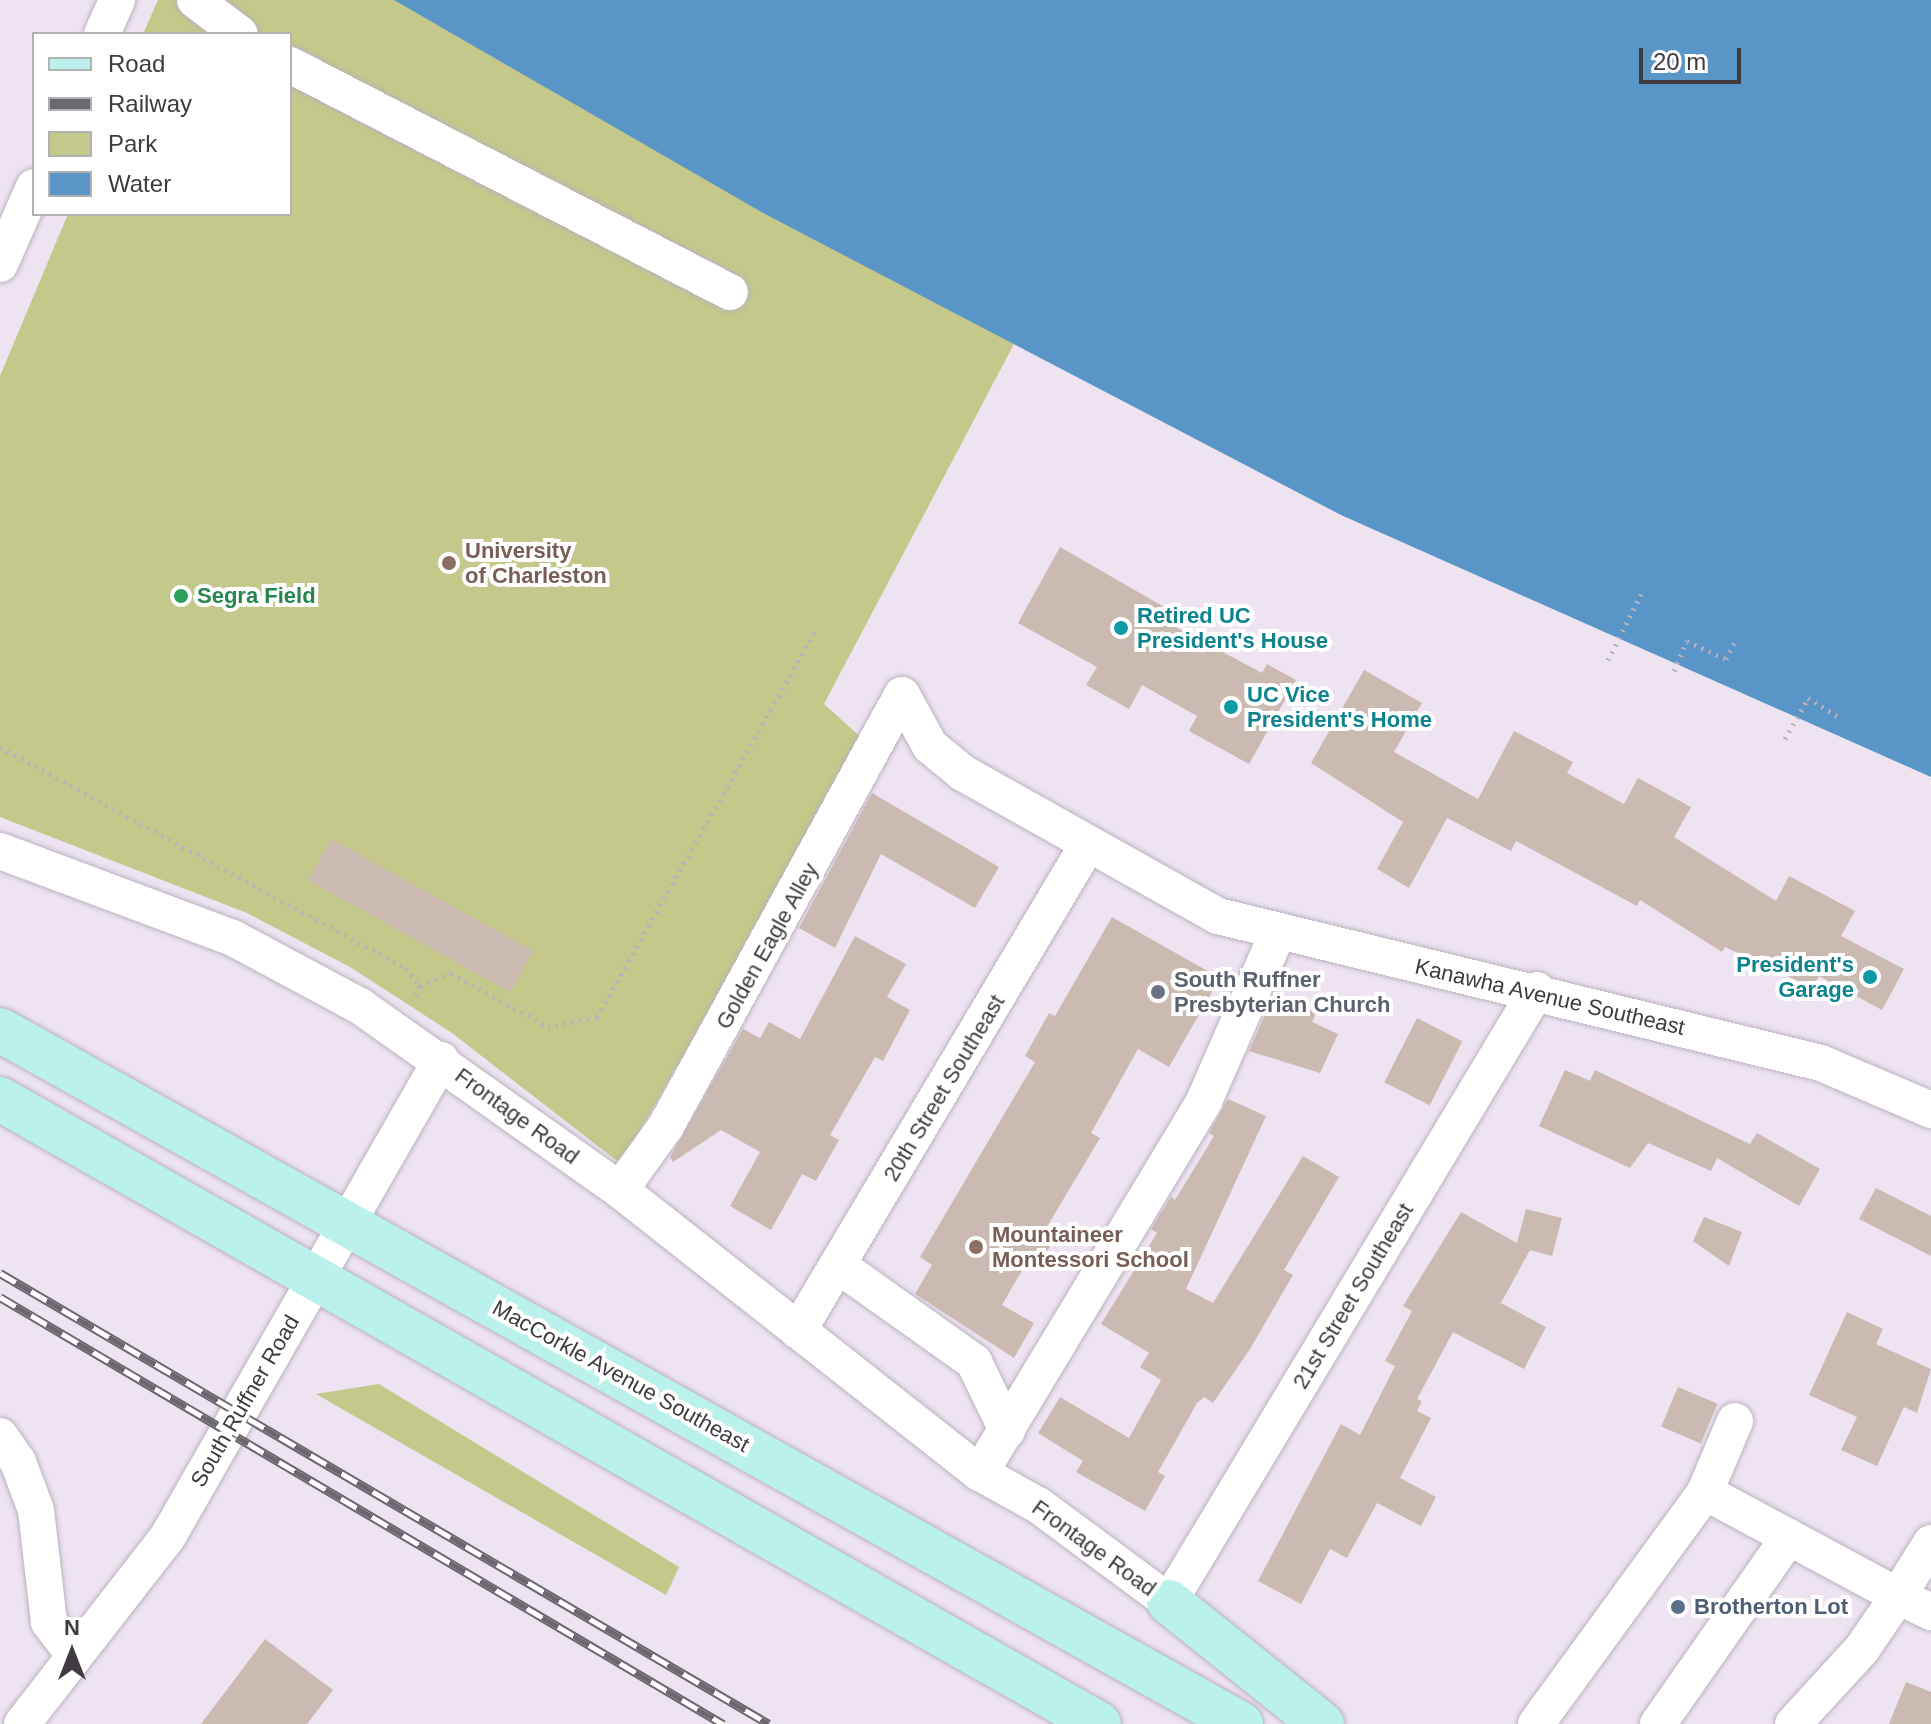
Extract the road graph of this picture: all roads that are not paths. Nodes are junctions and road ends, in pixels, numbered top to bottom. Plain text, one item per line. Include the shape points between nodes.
1 (117, 0) edge
2 (203, 15) edge
3 (103, 32) edge
4 (236, 32) edge
5 (292, 66) edge
6 (32, 192) edge
7 (0, 264) edge
8 (730, 292) dead end
9 (902, 695) joint
10 (1088, 844) junction
11 (0, 851) edge
12 (1277, 935) junction
13 (1537, 990) junction
14 (0, 1030) edge
15 (441, 1060) junction
16 (0, 1099) edge
17 (1931, 1110) edge
18 (620, 1190) junction
19 (347, 1222) junction
20 (839, 1266) junction
21 (315, 1280) junction
22 (798, 1331) junction
23 (1735, 1421) dead end
24 (1007, 1430) junction
25 (0, 1436) edge
26 (980, 1473) junction
27 (1705, 1492) junction
28 (1789, 1537) junction
29 (1931, 1543) edge
30 (1898, 1596) junction
31 (1169, 1602) junction
32 (1931, 1612) edge
33 (74, 1655) junction
34 (22, 1724) edge
35 (1099, 1724) edge
36 (1241, 1724) edge
37 (1322, 1724) edge
38 (1536, 1724) edge
39 (1658, 1724) edge
40 (1793, 1724) edge

1 - 3 street
2 - 4 street
5 - 8 street
6 - 7 street
9 - 10 street, Kanawha Avenue Southeast via 930,746 963,773
9 - 18 street, Golden Eagle Alley via 666,1126
10 - 12 street, Kanawha Avenue Southeast via 1218,916
10 - 20 street, 20th Street Southeast
11 - 15 street, Frontage Road via 233,938 360,1006
12 - 13 street, Kanawha Avenue Southeast
12 - 24 street via 1204,1101
13 - 17 street, Kanawha Avenue Southeast via 1821,1063
13 - 31 street, 21st Street Southeast
14 - 19 main road, MacCorkle Avenue Southeast
15 - 18 street, Frontage Road
15 - 19 street, South Ruffner Road
16 - 21 main road
18 - 22 street, Frontage Road
19 - 21 street, South Ruffner Road
19 - 36 main road, MacCorkle Avenue Southeast
20 - 22 street, 20th Street Southeast
20 - 24 street via 974,1362
21 - 33 street, South Ruffner Road via 167,1538
21 - 35 main road
22 - 26 street, Frontage Road
23 - 27 street
24 - 26 street
25 - 33 street via 36,1510 43,1603
26 - 31 street, Frontage Road via 1038,1505
27 - 28 street
27 - 38 street
28 - 30 street
28 - 39 street
29 - 30 street
30 - 32 street
30 - 40 street via 1862,1649
31 - 37 main road
33 - 34 street, South Ruffner Road

